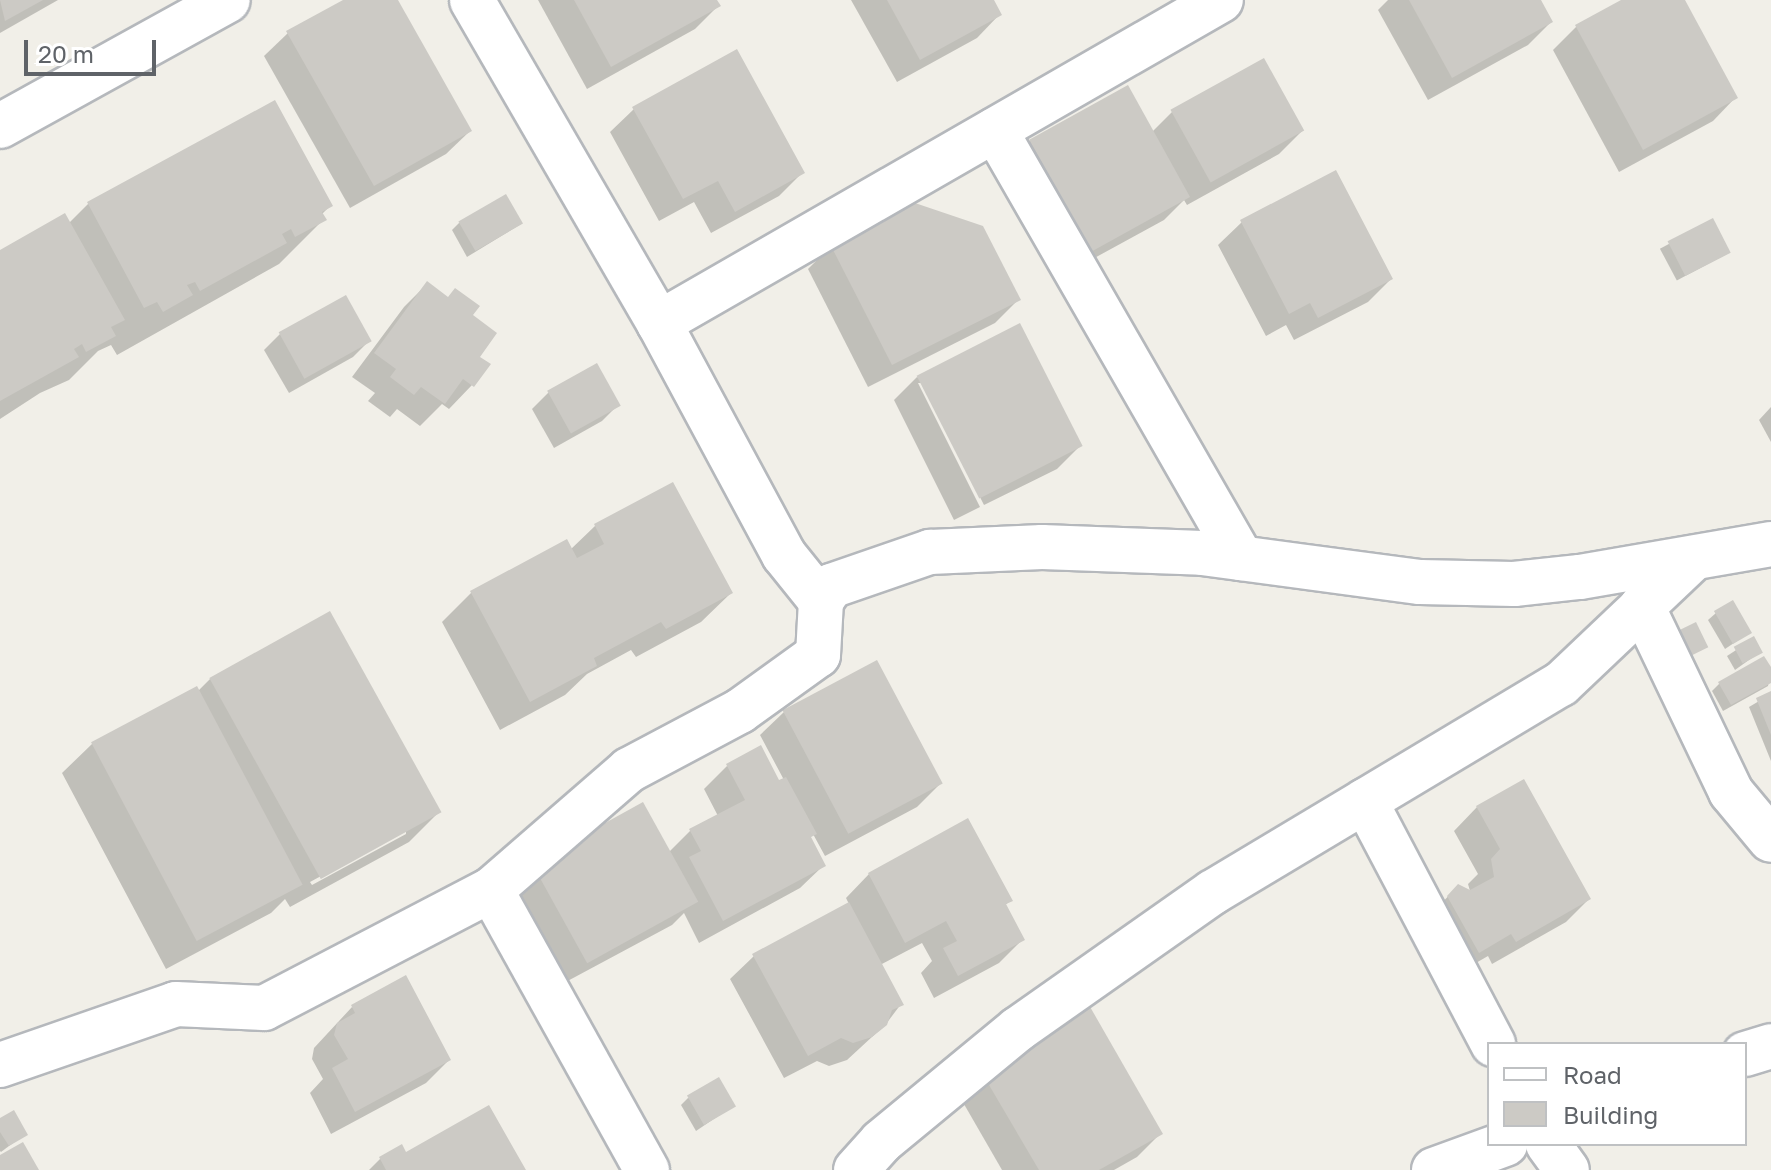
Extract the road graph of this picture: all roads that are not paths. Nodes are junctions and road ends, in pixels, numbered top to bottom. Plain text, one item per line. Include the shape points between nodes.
1 (228, 0) edge
2 (472, 0) edge
3 (1221, 0) edge
4 (0, 126) edge
5 (995, 130) junction
6 (659, 323) junction
7 (1771, 544) edge
8 (1241, 558) junction
9 (1694, 558) junction
10 (821, 601) junction
11 (1642, 606) junction
12 (1365, 801) junction
13 (1771, 840) edge
14 (491, 890) junction
15 (1492, 1042) edge
16 (1771, 1046) edge
17 (1747, 1053) edge
18 (0, 1065) edge
19 (1500, 1146) edge
20 (1549, 1146) edge
21 (647, 1170) edge
22 (856, 1170) edge
23 (1434, 1170) edge
24 (1567, 1170) edge

1 - 4 street
2 - 6 street
3 - 5 street
5 - 6 street
5 - 8 street
6 - 10 street via 784,555
7 - 9 street
8 - 9 street via 1420,582 1514,584
8 - 10 street via 1042,547 930,552 831,586
9 - 11 street
10 - 14 street via 818,655 740,711 629,770
11 - 12 street via 1561,684
11 - 13 street via 1731,792
12 - 15 street
12 - 22 street via 1213,892 1018,1029 881,1142
14 - 18 street via 264,1008 176,1004
14 - 21 street
16 - 17 street
19 - 23 street
20 - 24 street

